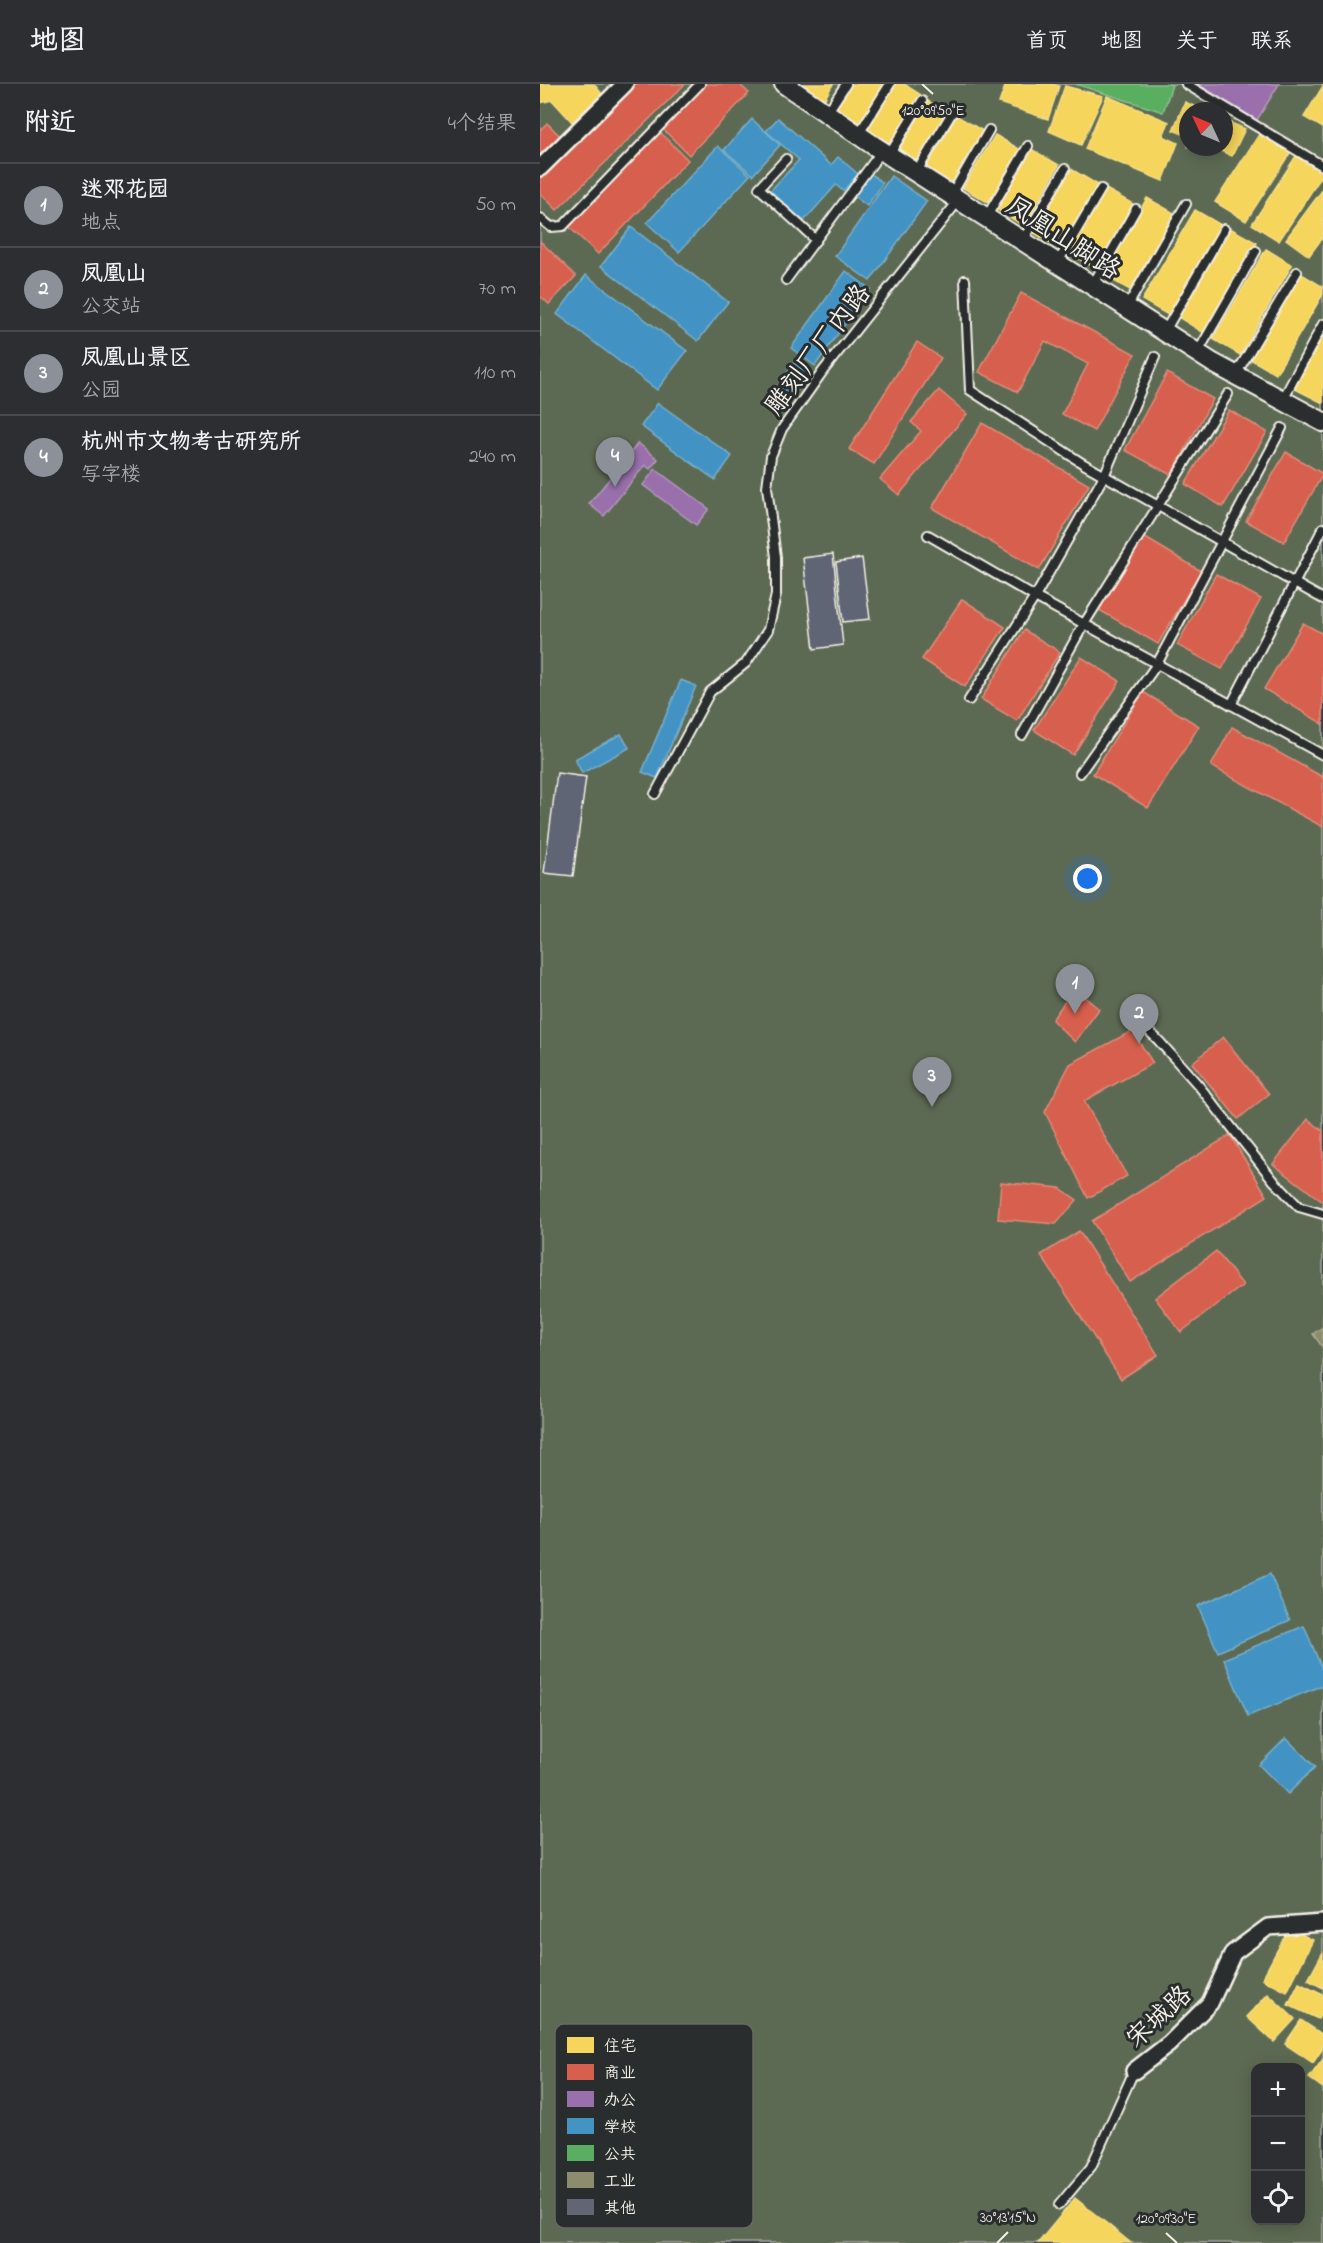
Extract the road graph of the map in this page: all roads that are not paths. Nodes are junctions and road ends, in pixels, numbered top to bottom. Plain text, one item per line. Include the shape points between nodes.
1 (625, 84) edge
2 (700, 84) edge
3 (784, 84) edge
4 (846, 84) edge
5 (890, 84) edge
6 (1186, 84) edge
7 (922, 101) dead end
8 (953, 111) dead end
9 (827, 114) junction
10 (989, 130) dead end
11 (858, 135) junction
12 (1028, 146) dead end
13 (885, 153) junction
14 (786, 159) dead end
15 (1323, 165) edge
16 (540, 168) edge
17 (1065, 169) dead end
18 (916, 173) junction
19 (1101, 189) dead end
20 (955, 198) junction
21 (1186, 204) dead end
22 (1136, 209) dead end
23 (986, 218) junction
24 (540, 219) edge
25 (1224, 229) dead end
26 (816, 240) junction
27 (1023, 241) junction
28 (1256, 251) dead end
29 (1058, 264) junction
30 (1297, 272) dead end
31 (786, 280) dead end
32 (965, 280) dead end
33 (1092, 286) junction
34 (1126, 308) junction
35 (1323, 324) edge
36 (1164, 332) junction
37 (1198, 354) junction
38 (1155, 357) dead end
39 (1235, 375) junction
40 (1228, 394) dead end
41 (1282, 400) junction
42 (1323, 422) edge
43 (1282, 428) dead end
44 (1104, 476) junction
45 (1158, 506) junction
46 (1323, 528) edge
47 (928, 535) dead end
48 (1222, 542) junction
49 (1294, 583) junction
50 (1035, 597) junction
51 (1323, 599) edge
52 (1084, 624) junction
53 (1157, 664) junction
54 (969, 700) dead end
55 (1231, 705) junction
56 (1022, 735) dead end
57 (1323, 755) edge
58 (1080, 773) dead end
59 (655, 794) dead end
60 (1137, 1020) dead end
61 (1323, 1214) edge
62 (1323, 1923) edge
63 (1134, 2071) joint
64 (1059, 2205) dead end

1 - 16 street
2 - 24 lane via 563,226 551,227
3 - 9 street, 凤凰山脚路
4 - 9 lane
5 - 11 lane
6 - 15 lane
7 - 13 lane
8 - 18 lane
9 - 11 street, 凤凰山脚路
10 - 20 lane, 雕刻厂厂内路
11 - 13 street, 凤凰山脚路
12 - 23 lane
13 - 18 street, 凤凰山脚路
13 - 26 lane
14 - 26 lane via 759,188
17 - 27 lane
18 - 20 street, 凤凰山脚路
19 - 29 lane
20 - 23 street, 凤凰山脚路
20 - 59 lane, 雕刻厂厂内路 via 782,429 771,456 767,487 776,556 776,595 768,630 746,663 710,692
21 - 34 lane
22 - 33 lane
23 - 27 street, 凤凰山脚路
25 - 36 lane
26 - 31 lane
27 - 29 street, 凤凰山脚路
28 - 37 lane
29 - 33 street, 凤凰山脚路
30 - 39 lane
32 - 44 lane via 970,390
33 - 34 street, 凤凰山脚路
34 - 36 street, 凤凰山脚路
35 - 41 lane
36 - 37 street, 凤凰山脚路
37 - 39 street, 凤凰山脚路
38 - 44 lane
39 - 41 street, 凤凰山脚路
40 - 45 lane
41 - 42 street, 凤凰山脚路
43 - 48 lane
44 - 45 lane
44 - 50 lane
45 - 48 lane
45 - 52 lane
46 - 49 lane
47 - 50 lane
48 - 49 lane
48 - 53 lane
49 - 51 lane
49 - 55 lane
50 - 52 lane
50 - 54 lane
52 - 53 lane
52 - 56 lane
53 - 55 lane
53 - 58 lane
55 - 57 lane
60 - 61 lane via 1199,1086 1274,1181 1299,1207
62 - 63 street, 宋城路 via 1268,1926 1233,1953 1210,2002 1169,2044
63 - 64 lane via 1091,2167

